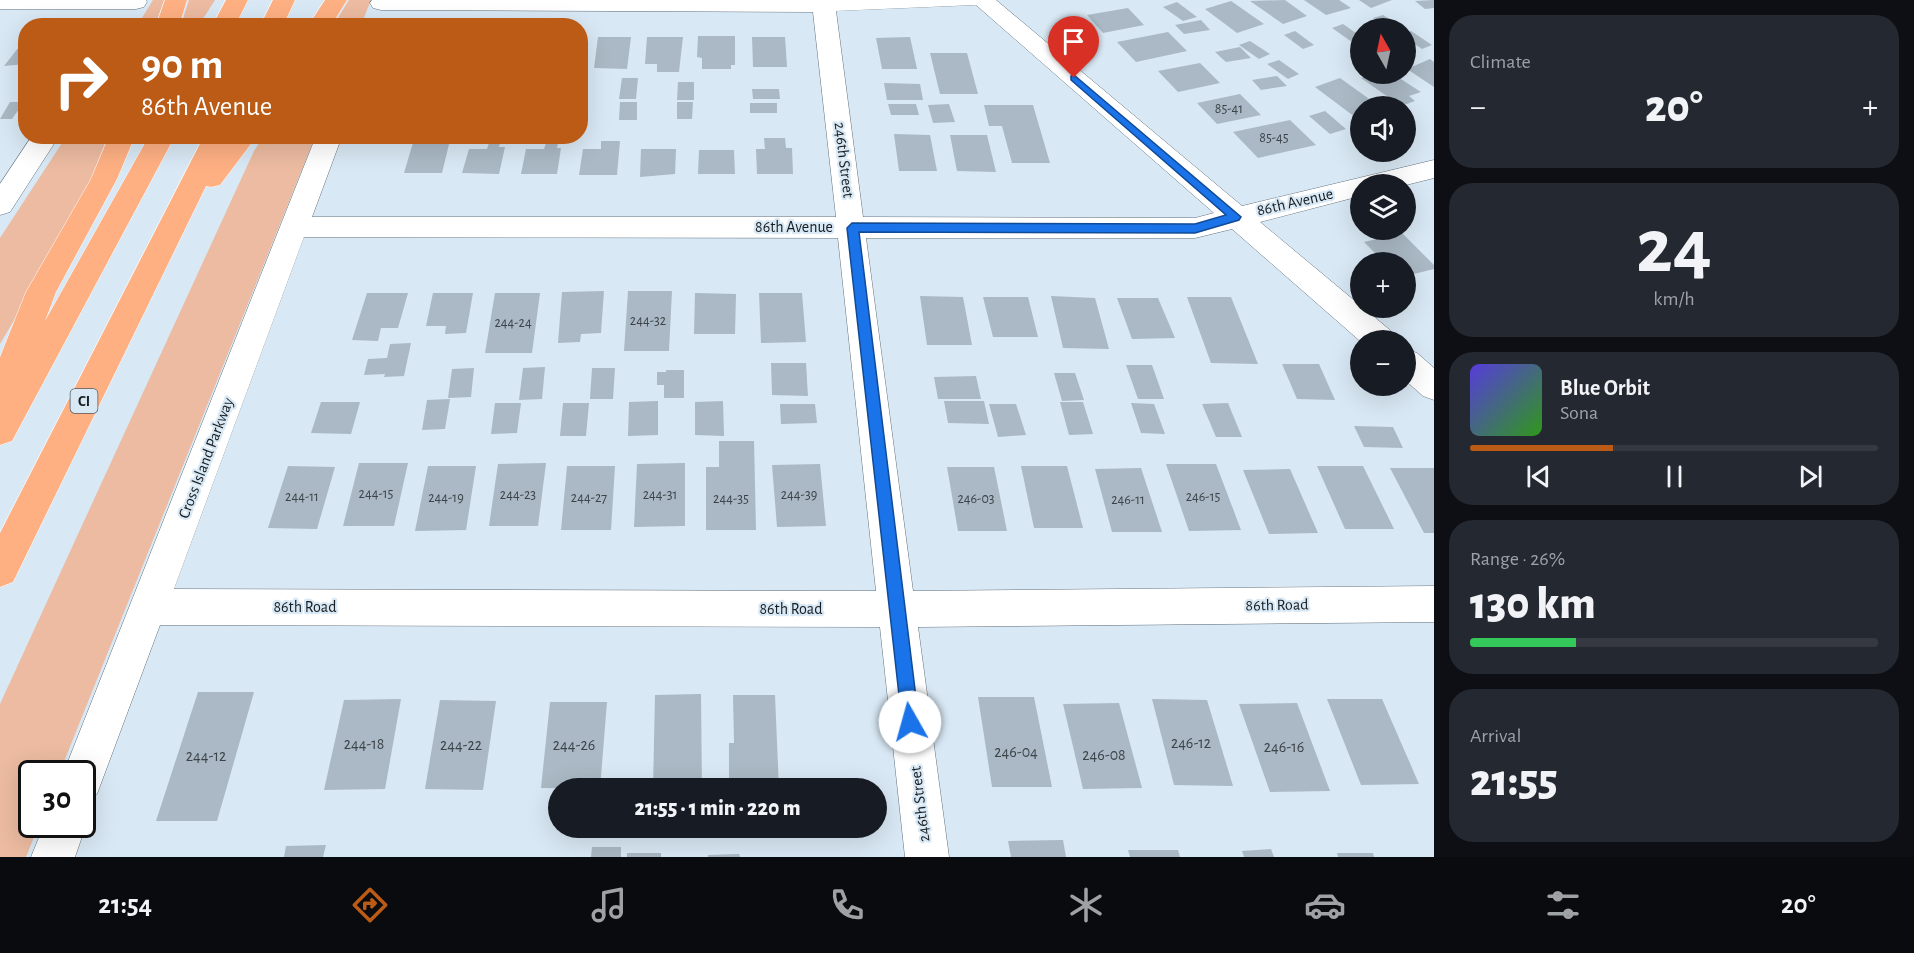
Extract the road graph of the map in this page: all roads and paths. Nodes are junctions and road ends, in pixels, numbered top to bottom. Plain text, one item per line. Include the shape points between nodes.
1 (176, 0) edge
2 (237, 0) edge
3 (284, 0) edge
4 (336, 0) edge
5 (969, 0) edge
6 (983, 0) edge
7 (136, 1) edge
8 (0, 2) edge
9 (382, 2) edge
10 (824, 3) edge
11 (125, 18) edge
12 (170, 18) edge
13 (227, 18) edge
14 (275, 18) edge
15 (324, 18) edge
16 (376, 18) edge
17 (41, 144) edge
18 (119, 144) edge
19 (158, 144) edge
20 (213, 144) edge
21 (238, 144) edge
22 (326, 144) edge
23 (1434, 169) edge
24 (1412, 174) edge
25 (1350, 189) edge
26 (0, 205) edge
27 (1235, 217) junction
28 (294, 227) junction
29 (852, 228) junction
30 (169, 231) junction
31 (1368, 330) edge
32 (1416, 372) edge
33 (1434, 387) edge
34 (0, 397) edge
35 (0, 431) edge
36 (0, 570) edge
37 (1434, 604) edge
38 (149, 607) junction
39 (896, 609) junction
40 (89, 760) edge
41 (60, 838) edge
42 (52, 857) edge
43 (927, 857) edge

1 - 12 highway
2 - 13 highway
3 - 14 highway
4 - 15 highway
5 - 10 street
6 - 27 street
7 - 8 street
7 - 11 street
9 - 10 street
9 - 16 street
10 - 29 street, 246th Street
17 - 26 street
18 - 34 highway via 100,188 41,292
19 - 35 highway
20 - 30 highway, CI
21 - 30 highway
22 - 28 street, Cross Island Parkway
23 - 24 street
25 - 27 street, 86th Avenue
27 - 29 street, 86th Avenue via 1195,228
27 - 31 street
28 - 29 street, 86th Avenue
28 - 38 street, Cross Island Parkway
29 - 39 street, 246th Street
30 - 36 highway, CI
32 - 33 street
37 - 39 street, 86th Road
38 - 39 street, 86th Road
38 - 40 street, Cross Island Parkway
39 - 43 street, 246th Street
41 - 42 street

